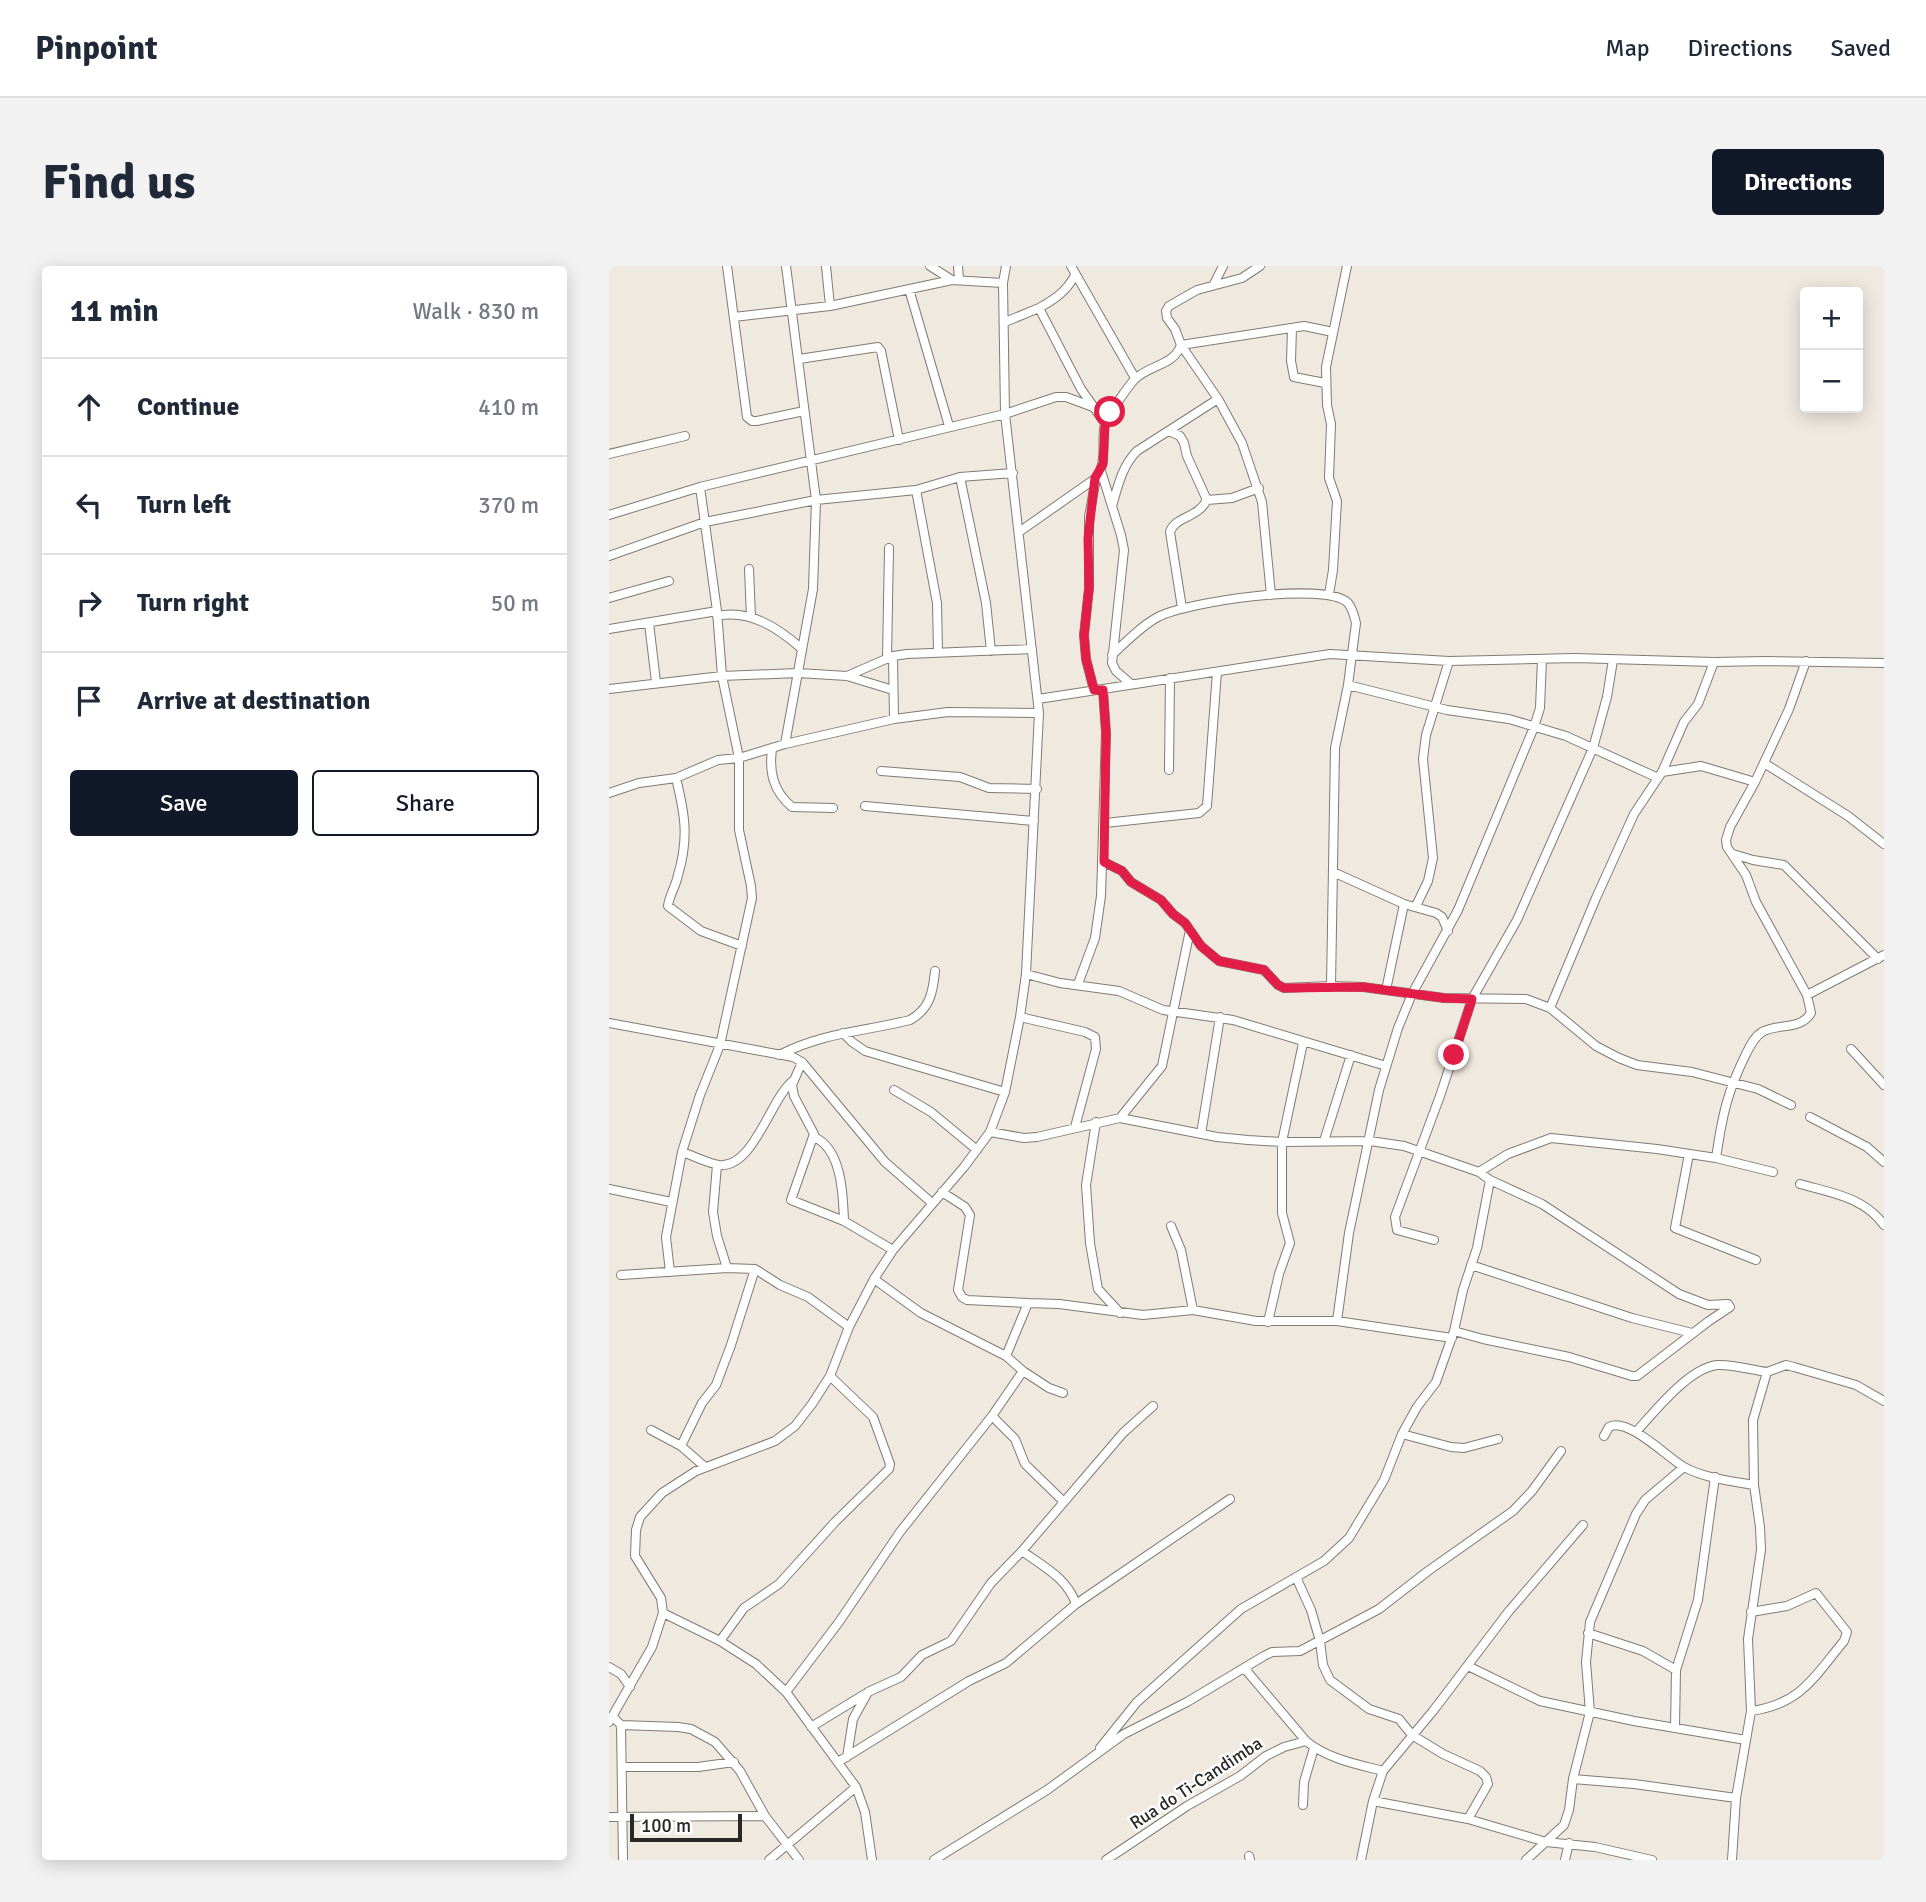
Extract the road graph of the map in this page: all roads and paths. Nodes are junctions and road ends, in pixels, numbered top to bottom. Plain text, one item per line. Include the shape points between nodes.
1 (727, 266) edge
2 (786, 266) edge
3 (826, 266) edge
4 (930, 266) edge
5 (958, 266) edge
6 (1006, 266) edge
7 (1071, 266) edge
8 (1223, 266) edge
9 (1261, 266) edge
10 (1347, 266) edge
11 (1075, 275) junction
12 (955, 279) junction
13 (1003, 284) junction
14 (1214, 284) junction
15 (909, 289) junction
16 (831, 306) junction
17 (1039, 308) junction
18 (790, 310) junction
19 (734, 317) junction
20 (1005, 322) junction
21 (1292, 328) junction
22 (1333, 332) junction
23 (1181, 345) junction
24 (799, 359) junction
25 (1135, 378) junction
26 (1325, 383) junction
27 (1218, 399) junction
28 (1093, 407) junction
29 (804, 411) junction
30 (1005, 414) junction
31 (1105, 424) junction
32 (949, 426) junction
33 (1169, 430) junction
34 (685, 436) dead end
35 (899, 440) junction
36 (609, 454) edge
37 (812, 460) junction
38 (1013, 473) junction
39 (1098, 475) junction
40 (960, 477) junction
41 (699, 488) junction
42 (1259, 488) junction
43 (916, 490) junction
44 (816, 500) junction
45 (1207, 500) junction
46 (1112, 506) junction
47 (609, 515) edge
48 (705, 522) junction
49 (1019, 532) junction
50 (889, 548) dead end
51 (609, 556) edge
52 (749, 569) dead end
53 (669, 582) dead end
54 (1329, 594) junction
55 (1271, 595) junction
56 (609, 598) edge
57 (1182, 608) junction
58 (717, 613) junction
59 (751, 617) junction
60 (649, 623) junction
61 (609, 629) edge
62 (802, 649) junction
63 (1032, 649) junction
64 (991, 651) junction
65 (938, 652) junction
66 (1353, 654) junction
67 (1112, 655) junction
68 (890, 657) junction
69 (1542, 659) junction
70 (1612, 660) junction
71 (1449, 661) junction
72 (1806, 661) junction
73 (1714, 662) junction
74 (1884, 663) edge
75 (1217, 672) junction
76 (798, 673) junction
77 (722, 676) junction
78 (847, 676) junction
79 (1170, 678) junction
80 (656, 682) junction
81 (1131, 684) junction
82 (1348, 685) junction
83 (609, 689) edge
84 (893, 690) junction
85 (1099, 690) junction
86 (1038, 699) junction
87 (1435, 707) junction
88 (1039, 713) junction
89 (894, 719) junction
90 (1534, 727) junction
91 (785, 744) junction
92 (1593, 748) junction
93 (772, 749) junction
94 (740, 758) junction
95 (1764, 763) junction
96 (1170, 770) dead end
97 (881, 771) dead end
98 (1659, 774) junction
99 (676, 778) junction
100 (1755, 782) junction
101 (1037, 789) junction
102 (609, 793) edge
103 (865, 806) dead end
104 (833, 808) dead end
105 (1034, 821) junction
106 (1105, 823) junction
107 (1884, 844) edge
108 (1732, 853) junction
109 (1104, 862) junction
110 (1333, 872) junction
111 (1403, 904) junction
112 (1416, 906) junction
113 (1190, 930) junction
114 (1448, 931) junction
115 (742, 946) junction
116 (1881, 957) edge
117 (935, 971) dead end
118 (1026, 974) junction
119 (1078, 984) junction
120 (1331, 986) junction
121 (1386, 990) junction
122 (1412, 995) junction
123 (1807, 995) junction
124 (1472, 999) junction
125 (1550, 1008) junction
126 (1174, 1012) junction
127 (1020, 1017) junction
128 (1220, 1017) junction
129 (609, 1023) edge
130 (843, 1033) junction
131 (1303, 1043) junction
132 (720, 1045) junction
133 (1851, 1049) dead end
134 (779, 1055) junction
135 (1351, 1055) junction
136 (801, 1062) junction
137 (1386, 1066) junction
138 (794, 1080) junction
139 (1731, 1084) junction
140 (1884, 1084) edge
141 (894, 1090) dead end
142 (1005, 1092) junction
143 (1791, 1105) dead end
144 (1810, 1117) dead end
145 (1119, 1118) junction
146 (1096, 1122) junction
147 (1075, 1127) junction
148 (990, 1132) junction
149 (1201, 1134) junction
150 (814, 1137) junction
151 (1324, 1140) junction
152 (1370, 1141) junction
153 (1282, 1142) junction
154 (977, 1150) junction
155 (1419, 1150) junction
156 (682, 1152) junction
157 (1689, 1154) junction
158 (1716, 1158) junction
159 (1884, 1162) edge
160 (717, 1165) junction
161 (1479, 1172) junction
162 (1773, 1172) dead end
163 (1490, 1180) junction
164 (1800, 1184) dead end
165 (609, 1189) edge
166 (942, 1192) junction
167 (671, 1202) junction
168 (932, 1203) junction
169 (1880, 1212) edge
170 (844, 1221) junction
171 (1884, 1225) edge
172 (1171, 1226) dead end
173 (1434, 1240) dead end
174 (893, 1251) junction
175 (1756, 1260) dead end
176 (1471, 1265) junction
177 (727, 1268) junction
178 (755, 1269) junction
179 (670, 1272) junction
180 (621, 1275) dead end
181 (874, 1279) junction
182 (1028, 1303) junction
183 (1193, 1310) junction
184 (1120, 1313) junction
185 (1337, 1321) junction
186 (1269, 1322) junction
187 (849, 1327) junction
188 (1692, 1333) junction
189 (1453, 1334) junction
190 (1006, 1356) junction
191 (1023, 1371) junction
192 (1767, 1372) junction
193 (830, 1376) junction
194 (1063, 1393) dead end
195 (1884, 1401) edge
196 (1153, 1406) dead end
197 (992, 1416) junction
198 (651, 1430) dead end
199 (1636, 1432) junction
200 (1402, 1434) junction
201 (1604, 1437) dead end
202 (1498, 1440) dead end
203 (681, 1446) junction
204 (1561, 1451) dead end
205 (705, 1467) junction
206 (1684, 1467) junction
207 (1714, 1477) junction
208 (1754, 1485) junction
209 (1230, 1499) dead end
210 (1064, 1502) junction
211 (1583, 1525) dead end
212 (1022, 1552) junction
213 (1296, 1577) junction
214 (1076, 1604) junction
215 (1751, 1612) junction
216 (663, 1613) junction
217 (1588, 1633) junction
218 (720, 1641) junction
219 (1320, 1641) junction
220 (1468, 1666) junction
221 (609, 1667) edge
222 (1245, 1669) junction
223 (1676, 1670) junction
224 (630, 1687) junction
225 (786, 1692) junction
226 (868, 1692) junction
227 (1751, 1710) junction
228 (1590, 1712) junction
229 (611, 1719) edge
230 (621, 1725) junction
231 (811, 1727) junction
232 (1675, 1727) junction
233 (1412, 1735) junction
234 (1747, 1740) junction
235 (1306, 1741) junction
236 (1314, 1748) junction
237 (1096, 1754) junction
238 (846, 1757) junction
239 (734, 1762) junction
240 (838, 1762) junction
241 (623, 1767) junction
242 (1383, 1771) junction
243 (1573, 1779) junction
244 (856, 1787) junction
245 (1736, 1798) junction
246 (1373, 1801) junction
247 (1303, 1805) dead end
248 (765, 1816) junction
249 (609, 1817) edge
250 (621, 1818) junction
251 (1468, 1819) junction
252 (1546, 1842) junction
253 (1569, 1843) junction
254 (786, 1846) junction
255 (623, 1860) edge
256 (769, 1860) edge
257 (799, 1860) edge
258 (872, 1860) edge
259 (934, 1860) edge
260 (1106, 1860) edge
261 (1361, 1860) edge
262 (1526, 1860) edge
263 (1565, 1860) edge
264 (1652, 1860) edge
265 (1732, 1860) edge

1 - 19 street
2 - 18 street
3 - 16 street
4 - 12 street
5 - 12 street
6 - 13 street
7 - 11 street
8 - 14 street
9 - 14 street via 1241,278
10 - 22 street
11 - 17 street via 1060,296
11 - 25 street
12 - 13 street
12 - 15 street
13 - 20 street
14 - 23 street via 1169,306 1167,318
15 - 16 street
15 - 32 street
16 - 18 street
17 - 20 street
17 - 28 street
18 - 19 street
18 - 24 street
19 - 29 street via 747,417 757,421
20 - 30 street
21 - 22 street
21 - 23 street
21 - 26 street via 1292,374 1298,380
22 - 26 street
23 - 25 street via 1173,358
23 - 27 street
24 - 29 street
24 - 35 street via 878,347
25 - 31 street
26 - 54 street via 1331,424 1329,478 1337,502
27 - 33 street
27 - 42 street via 1243,443
28 - 30 street via 1055,397
28 - 31 street
29 - 37 street
30 - 32 street
30 - 38 street
31 - 39 street
32 - 35 street
33 - 45 street via 1184,443
33 - 46 street via 1129,459
34 - 36 street
35 - 37 street
37 - 41 street
37 - 44 street
38 - 40 street
38 - 49 street
39 - 46 street
39 - 49 street
39 - 85 street via 1090,517 1084,635 1086,659
40 - 43 street
40 - 64 street
41 - 47 street
41 - 48 street
42 - 45 street via 1232,498
42 - 55 street
43 - 44 street
43 - 65 street via 937,603
44 - 48 street
44 - 62 street via 813,589
45 - 57 street via 1203,509 1178,521 1170,532
46 - 67 street via 1123,550
48 - 51 street
48 - 58 street
49 - 63 street
50 - 68 street
52 - 59 street
53 - 56 street
54 - 55 street
54 - 66 street via 1348,603 1354,613
55 - 57 street
57 - 67 street via 1159,616
58 - 59 street
58 - 60 street
58 - 77 street
59 - 62 street
60 - 61 street
60 - 80 street
62 - 76 street
63 - 64 street
63 - 86 street
64 - 65 street
65 - 68 street
66 - 71 street
66 - 75 street
66 - 82 street
67 - 81 street via 1116,671
68 - 78 street
68 - 84 street
69 - 70 street
69 - 71 street
69 - 90 street via 1540,708
70 - 73 street
70 - 92 street
71 - 87 street
72 - 73 street
72 - 74 street
72 - 95 street
73 - 98 street via 1698,704
75 - 79 street
75 - 106 street via 1207,806 1199,813
76 - 77 street
76 - 78 street
76 - 91 street
77 - 80 street
77 - 94 street
78 - 84 street
79 - 81 street
79 - 96 street
80 - 83 street
81 - 85 street
82 - 87 street
82 - 110 street via 1335,748
84 - 89 street
85 - 86 street
85 - 106 street via 1106,733
86 - 88 street
87 - 90 street
87 - 112 street via 1423,759 1433,858
88 - 89 street via 948,712
88 - 101 street
89 - 91 street
90 - 92 street
90 - 114 street
91 - 93 street
92 - 98 street
92 - 124 street via 1517,919
93 - 94 street
93 - 104 street via 771,775 785,801 792,807
94 - 99 street via 718,761
94 - 115 street via 739,830 752,898
95 - 100 street
95 - 107 street
97 - 101 street via 960,777 989,788
98 - 100 street via 1701,766
98 - 125 street via 1634,814
99 - 102 street
99 - 115 street via 686,831 668,906 701,931
100 - 108 street via 1727,834
101 - 105 street
103 - 105 street
105 - 118 street
106 - 109 street
108 - 116 street via 1784,865
108 - 123 street
109 - 113 street via 1161,900
109 - 119 street via 1095,938
110 - 111 street
110 - 120 street
111 - 112 street
111 - 121 street
112 - 114 street via 1440,915
113 - 120 street via 1219,961 1264,970 1284,988
113 - 126 street
114 - 122 street
115 - 132 street
116 - 123 street
117 - 130 street via 931,996 920,1015
118 - 119 street
118 - 127 street
119 - 126 street via 1119,992
120 - 121 street
121 - 122 street
122 - 124 street
122 - 137 street
123 - 139 street via 1811,1013 1807,1019 1756,1036
124 - 125 street via 1526,999
124 - 155 street
125 - 139 street via 1595,1046 1619,1058
126 - 128 street
126 - 145 street via 1159,1072
127 - 142 street
127 - 147 street via 1095,1037
128 - 131 street
128 - 149 street
129 - 132 street
130 - 134 street
130 - 142 street via 865,1051
131 - 135 street
131 - 153 street
132 - 134 street
132 - 156 street
133 - 140 street
134 - 136 street
135 - 137 street
135 - 151 street
136 - 138 street
136 - 168 street via 885,1162
137 - 152 street
138 - 150 street via 793,1096
138 - 160 street via 745,1152 728,1164
139 - 143 street via 1765,1091
139 - 158 street
141 - 154 street via 931,1112
142 - 148 street
144 - 159 street via 1867,1147
145 - 146 street
145 - 149 street
146 - 147 street
146 - 184 street via 1086,1185 1090,1243 1098,1289
147 - 148 street via 1024,1138
148 - 154 street
149 - 153 street
150 - 170 street via 825,1143 837,1168
150 - 170 street via 791,1200
151 - 152 street
151 - 153 street
152 - 155 street
152 - 185 street via 1349,1233
153 - 186 street via 1282,1213 1290,1243
154 - 166 street
155 - 161 street
155 - 173 street via 1394,1223 1397,1230
156 - 160 street
156 - 167 street
157 - 158 street
157 - 161 street via 1551,1138 1501,1157
157 - 175 street via 1675,1228
158 - 162 street
160 - 177 street via 713,1212
161 - 163 street
163 - 176 street
163 - 188 street via 1542,1204 1679,1294 1705,1304 1730,1306
164 - 169 street
165 - 167 street
166 - 168 street
166 - 182 street via 970,1215 958,1290 962,1297
167 - 179 street via 666,1237
168 - 174 street
169 - 171 street
170 - 174 street
172 - 183 street via 1181,1250
174 - 181 street
176 - 188 street
176 - 189 street
177 - 178 street
177 - 179 street
178 - 187 street via 808,1297
178 - 203 street via 716,1385
179 - 180 street
181 - 187 street
181 - 190 street via 921,1313
182 - 184 street
182 - 190 street
183 - 184 street via 1157,1315
183 - 186 street
185 - 186 street
185 - 189 street
187 - 193 street
188 - 189 street via 1632,1376 1557,1354
189 - 200 street via 1433,1388
190 - 191 street
191 - 194 street
191 - 197 street
192 - 195 street via 1786,1365 1856,1385
192 - 199 street via 1711,1366 1667,1398
192 - 208 street via 1753,1420
193 - 205 street via 795,1426 775,1441
193 - 218 street via 873,1417 889,1469 779,1584 744,1608
196 - 210 street via 1123,1433
197 - 210 street via 1015,1439 1025,1464
197 - 225 street via 900,1532
198 - 203 street
199 - 201 street via 1613,1424
199 - 206 street
200 - 202 street via 1464,1448
200 - 213 street via 1384,1480 1349,1538 1324,1561
203 - 205 street
204 - 219 street via 1513,1511 1379,1609
205 - 216 street via 662,1493 640,1517 636,1530 635,1556 661,1598
206 - 207 street
206 - 217 street via 1645,1500 1636,1514
207 - 208 street
207 - 223 street via 1698,1600
208 - 215 street via 1761,1538
209 - 214 street
210 - 212 street
211 - 220 street
212 - 214 street via 1064,1581
212 - 226 street via 991,1583 951,1641 922,1655 901,1677
213 - 219 street
213 - 237 street via 1241,1609 1137,1702
214 - 238 street via 1006,1663
215 - 227 street
215 - 227 street via 1787,1606 1817,1593 1847,1632 1799,1693 1776,1706
216 - 218 street
216 - 224 street via 652,1647
217 - 223 street via 1643,1651
217 - 228 street
218 - 225 street via 763,1668
219 - 222 street via 1300,1651 1272,1652
219 - 233 street via 1330,1680 1369,1709 1399,1719
220 - 228 street via 1541,1701
220 - 233 street
221 - 224 street
222 - 235 street
222 - 237 street
223 - 232 street
224 - 229 street
225 - 231 street
226 - 231 street
226 - 238 street via 853,1719
227 - 234 street
228 - 232 street
228 - 243 street
229 - 230 street
230 - 239 street via 691,1729 715,1742
230 - 241 street
231 - 240 street
232 - 234 street
233 - 242 street
233 - 251 street via 1486,1777 1487,1784
234 - 245 street
235 - 236 street
235 - 260 street, Rua do Ti-Candimba via 1266,1756
236 - 242 street
236 - 247 street
237 - 259 street
238 - 240 street
239 - 241 street
239 - 248 street
240 - 244 street
241 - 250 street
242 - 246 street
243 - 245 street
243 - 252 street via 1567,1819
244 - 254 street
244 - 258 street
245 - 265 street
246 - 251 street
246 - 261 street
248 - 250 street
248 - 254 street
249 - 250 street
250 - 255 street
251 - 252 street
252 - 253 street
252 - 262 street
253 - 263 street
253 - 264 street
254 - 256 street
254 - 257 street

